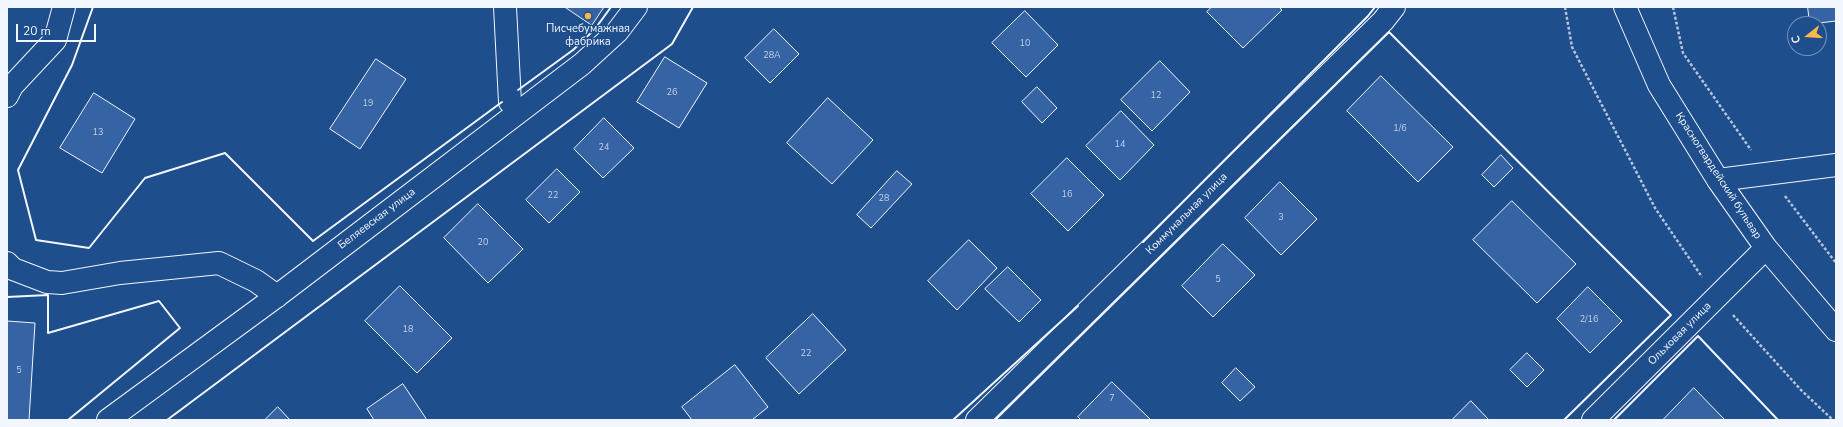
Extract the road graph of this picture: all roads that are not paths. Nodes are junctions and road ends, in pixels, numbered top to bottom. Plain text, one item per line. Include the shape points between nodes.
1 (64, 7) edge
2 (505, 7) edge
3 (636, 7) edge
4 (1394, 7) edge
5 (1625, 7) edge
6 (7, 96) edge
7 (510, 102) dead end
8 (1836, 165) edge
9 (1718, 180) junction
10 (1766, 248) junction
11 (7, 263) edge
12 (277, 296) junction
13 (1836, 330) edge
14 (108, 420) edge
15 (978, 420) edge
16 (1593, 420) edge

1 - 6 street via 55,40 12,86
2 - 7 street
3 - 12 street, Беляевская улица via 617,32 582,64
4 - 15 street, Коммунальная улица via 1378,26
5 - 9 street, Красногвардейский бульвар via 1659,85
8 - 9 street
9 - 10 street, Красногвардейский бульвар
10 - 13 street, Красногвардейский бульвар
10 - 16 street, Ольховая улица
11 - 12 street via 13,269 47,282 62,283 120,273 219,263 256,281
12 - 14 street, Беляевская улица

